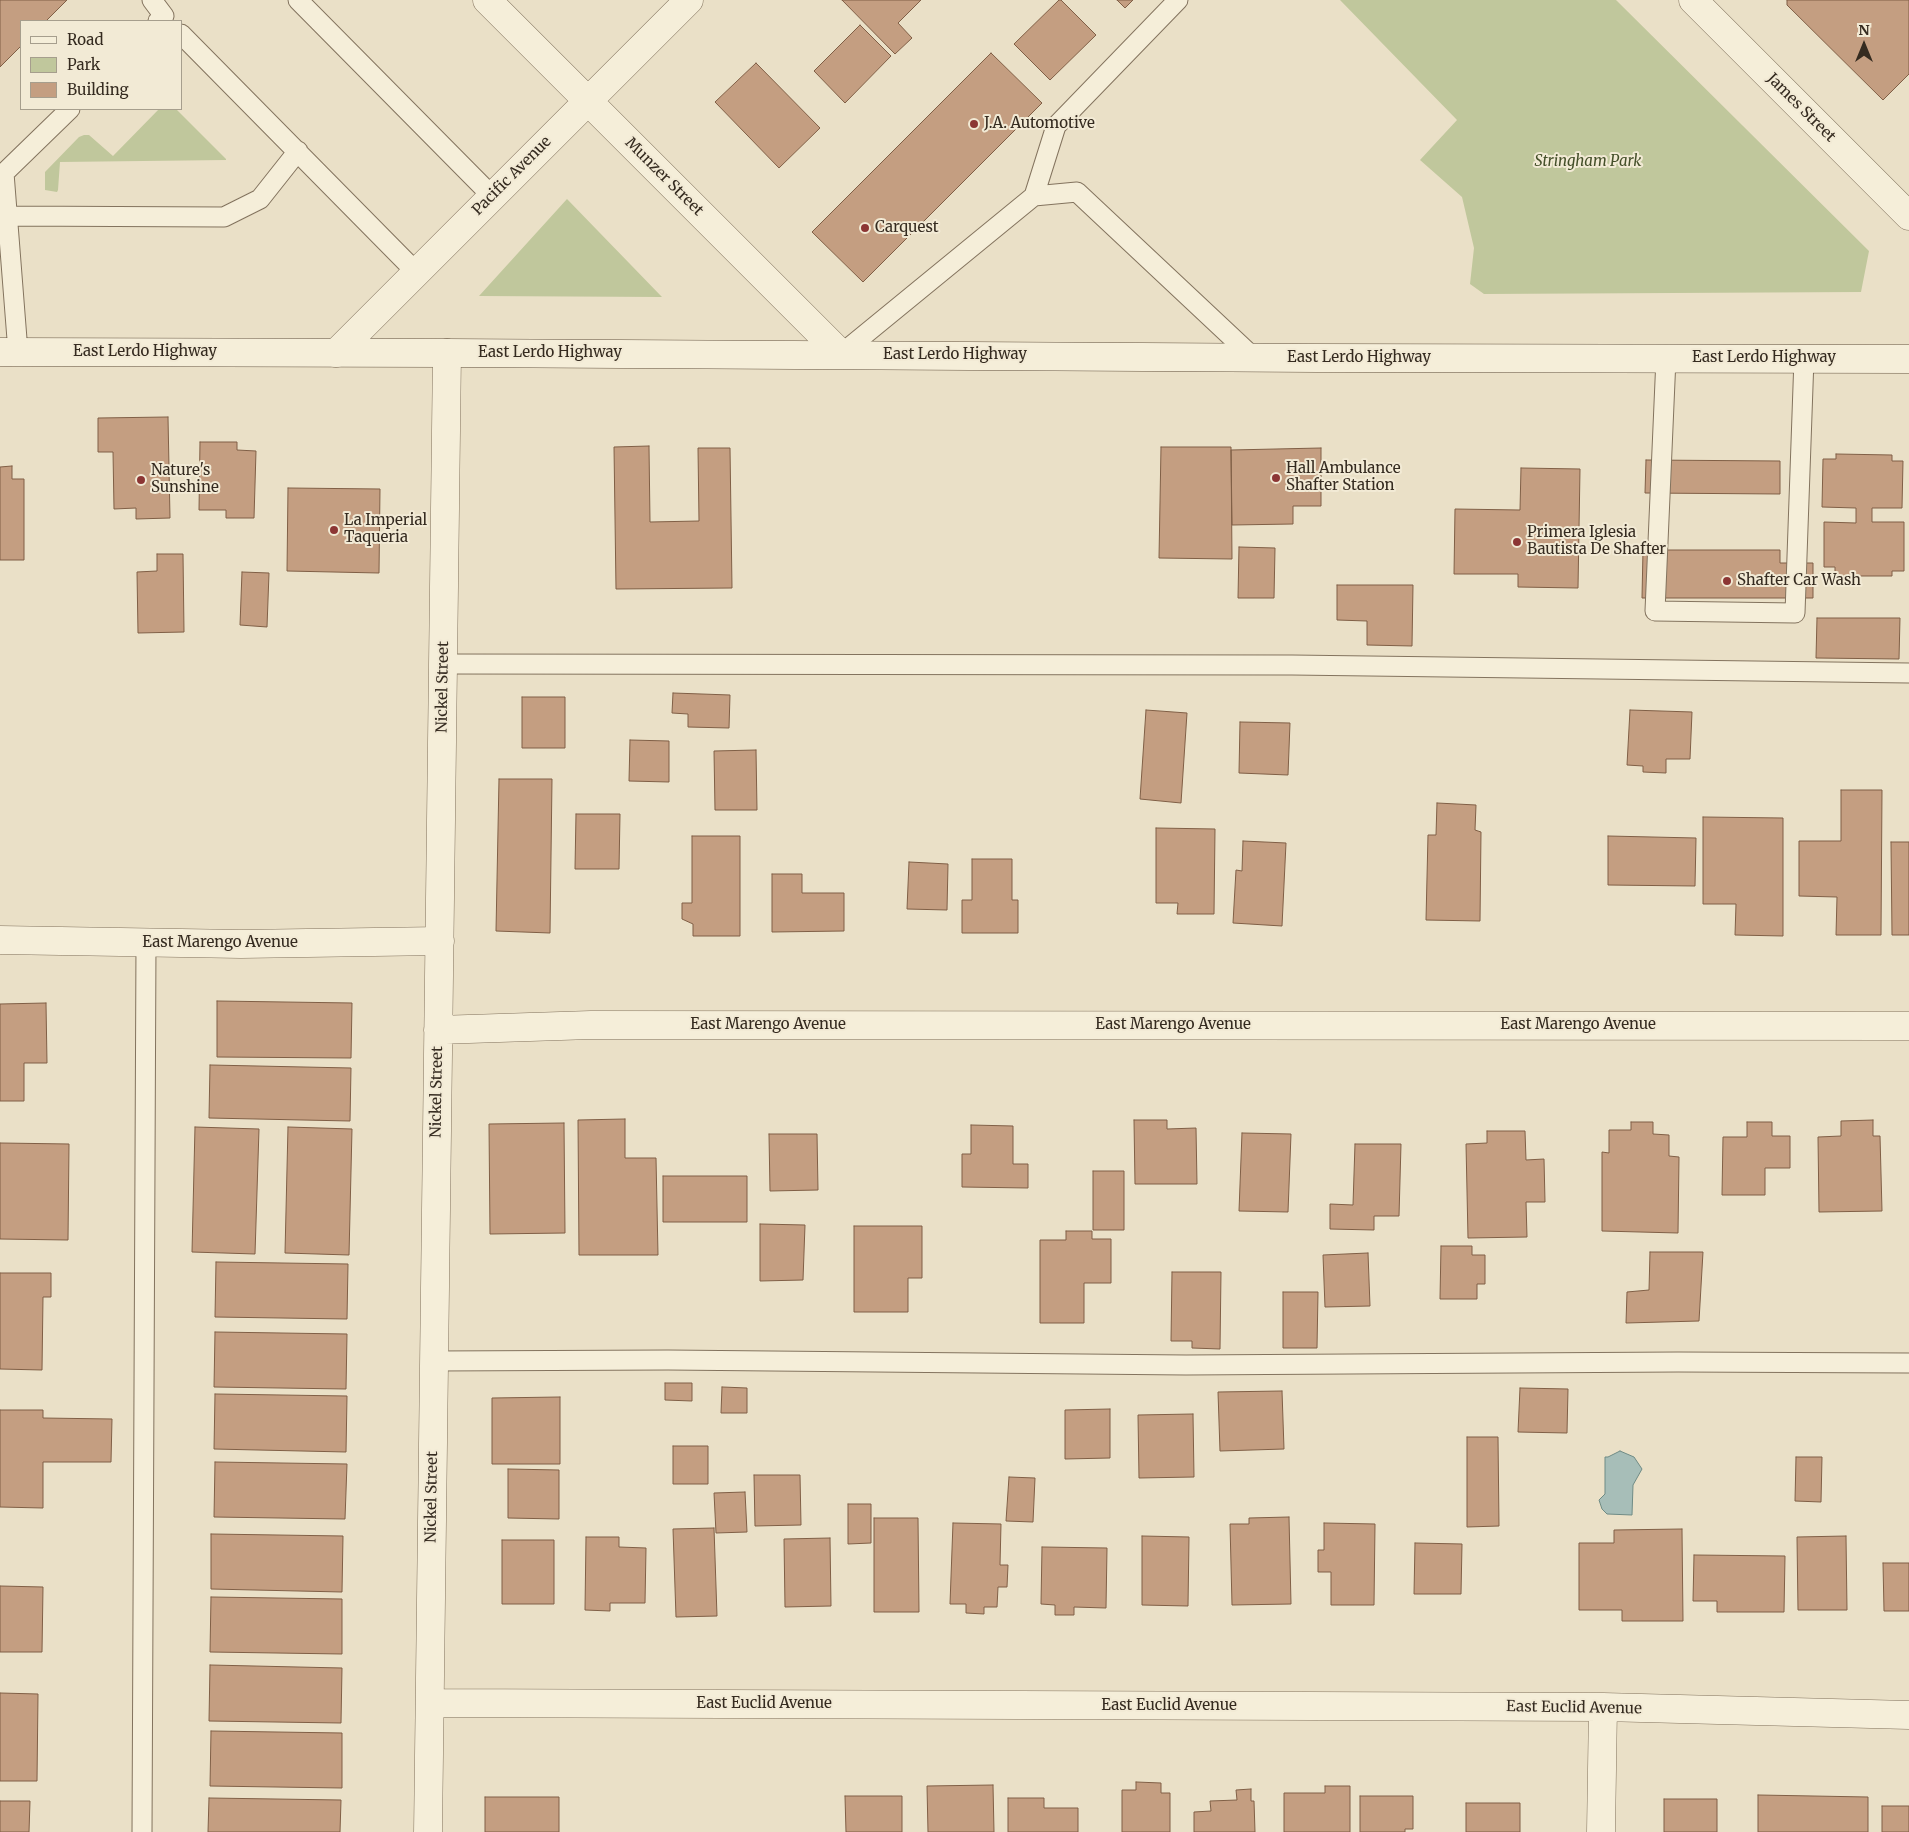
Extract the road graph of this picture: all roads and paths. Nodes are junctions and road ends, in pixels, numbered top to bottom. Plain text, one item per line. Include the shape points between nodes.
1 (152, 0) edge
2 (298, 0) edge
3 (487, 0) edge
4 (689, 0) edge
5 (1178, 0) edge
6 (1693, 0) edge
7 (164, 20) edge
8 (182, 35) edge
9 (588, 101) junction
10 (69, 110) edge
11 (298, 151) junction
12 (2, 175) edge
13 (492, 196) junction
14 (1034, 196) junction
15 (8, 216) junction
16 (1909, 216) edge
17 (416, 272) junction
18 (9, 352) edge
19 (336, 352) junction
20 (447, 352) junction
21 (841, 354) junction
22 (1254, 358) junction
23 (1666, 358) junction
24 (1804, 358) junction
25 (1909, 359) edge
26 (443, 664) junction
27 (1909, 673) edge
28 (0, 940) edge
29 (440, 941) junction
30 (146, 942) junction
31 (1909, 1026) edge
32 (438, 1030) junction
33 (434, 1361) junction
34 (1909, 1363) edge
35 (430, 1703) junction
36 (1603, 1708) junction
37 (1909, 1715) edge
38 (142, 1832) edge
39 (428, 1832) edge
40 (1601, 1832) edge

1 - 7 lane
2 - 13 lane
3 - 9 street, Munzer Street
4 - 9 street, Pacific Avenue
5 - 14 lane via 1056,126
6 - 16 street, James Street
8 - 11 lane
9 - 13 street, Pacific Avenue
9 - 21 street, Munzer Street
10 - 12 lane
11 - 15 lane via 260,199 224,217
11 - 17 lane
12 - 15 lane
13 - 17 street, Pacific Avenue
14 - 21 lane
14 - 22 lane via 1077,192
15 - 18 lane
17 - 19 street, Pacific Avenue
18 - 19 street, East Lerdo Highway
19 - 20 street, East Lerdo Highway
20 - 21 street, East Lerdo Highway
20 - 26 street, Nickel Street
21 - 22 street, East Lerdo Highway
22 - 23 street, East Lerdo Highway
23 - 24 street, East Lerdo Highway
23 - 24 lane via 1656,611 1795,612
24 - 25 street, East Lerdo Highway
26 - 27 lane via 1292,665
26 - 29 street, Nickel Street
28 - 30 street, East Marengo Avenue
29 - 30 street, East Marengo Avenue
29 - 32 street, Nickel Street
30 - 38 lane
31 - 32 street, East Marengo Avenue via 591,1024
32 - 33 street, Nickel Street
33 - 34 lane via 1176,1365
33 - 35 street, Nickel Street
35 - 36 street, East Euclid Avenue
35 - 39 street, Nickel Street
36 - 37 street, East Euclid Avenue
36 - 40 street

